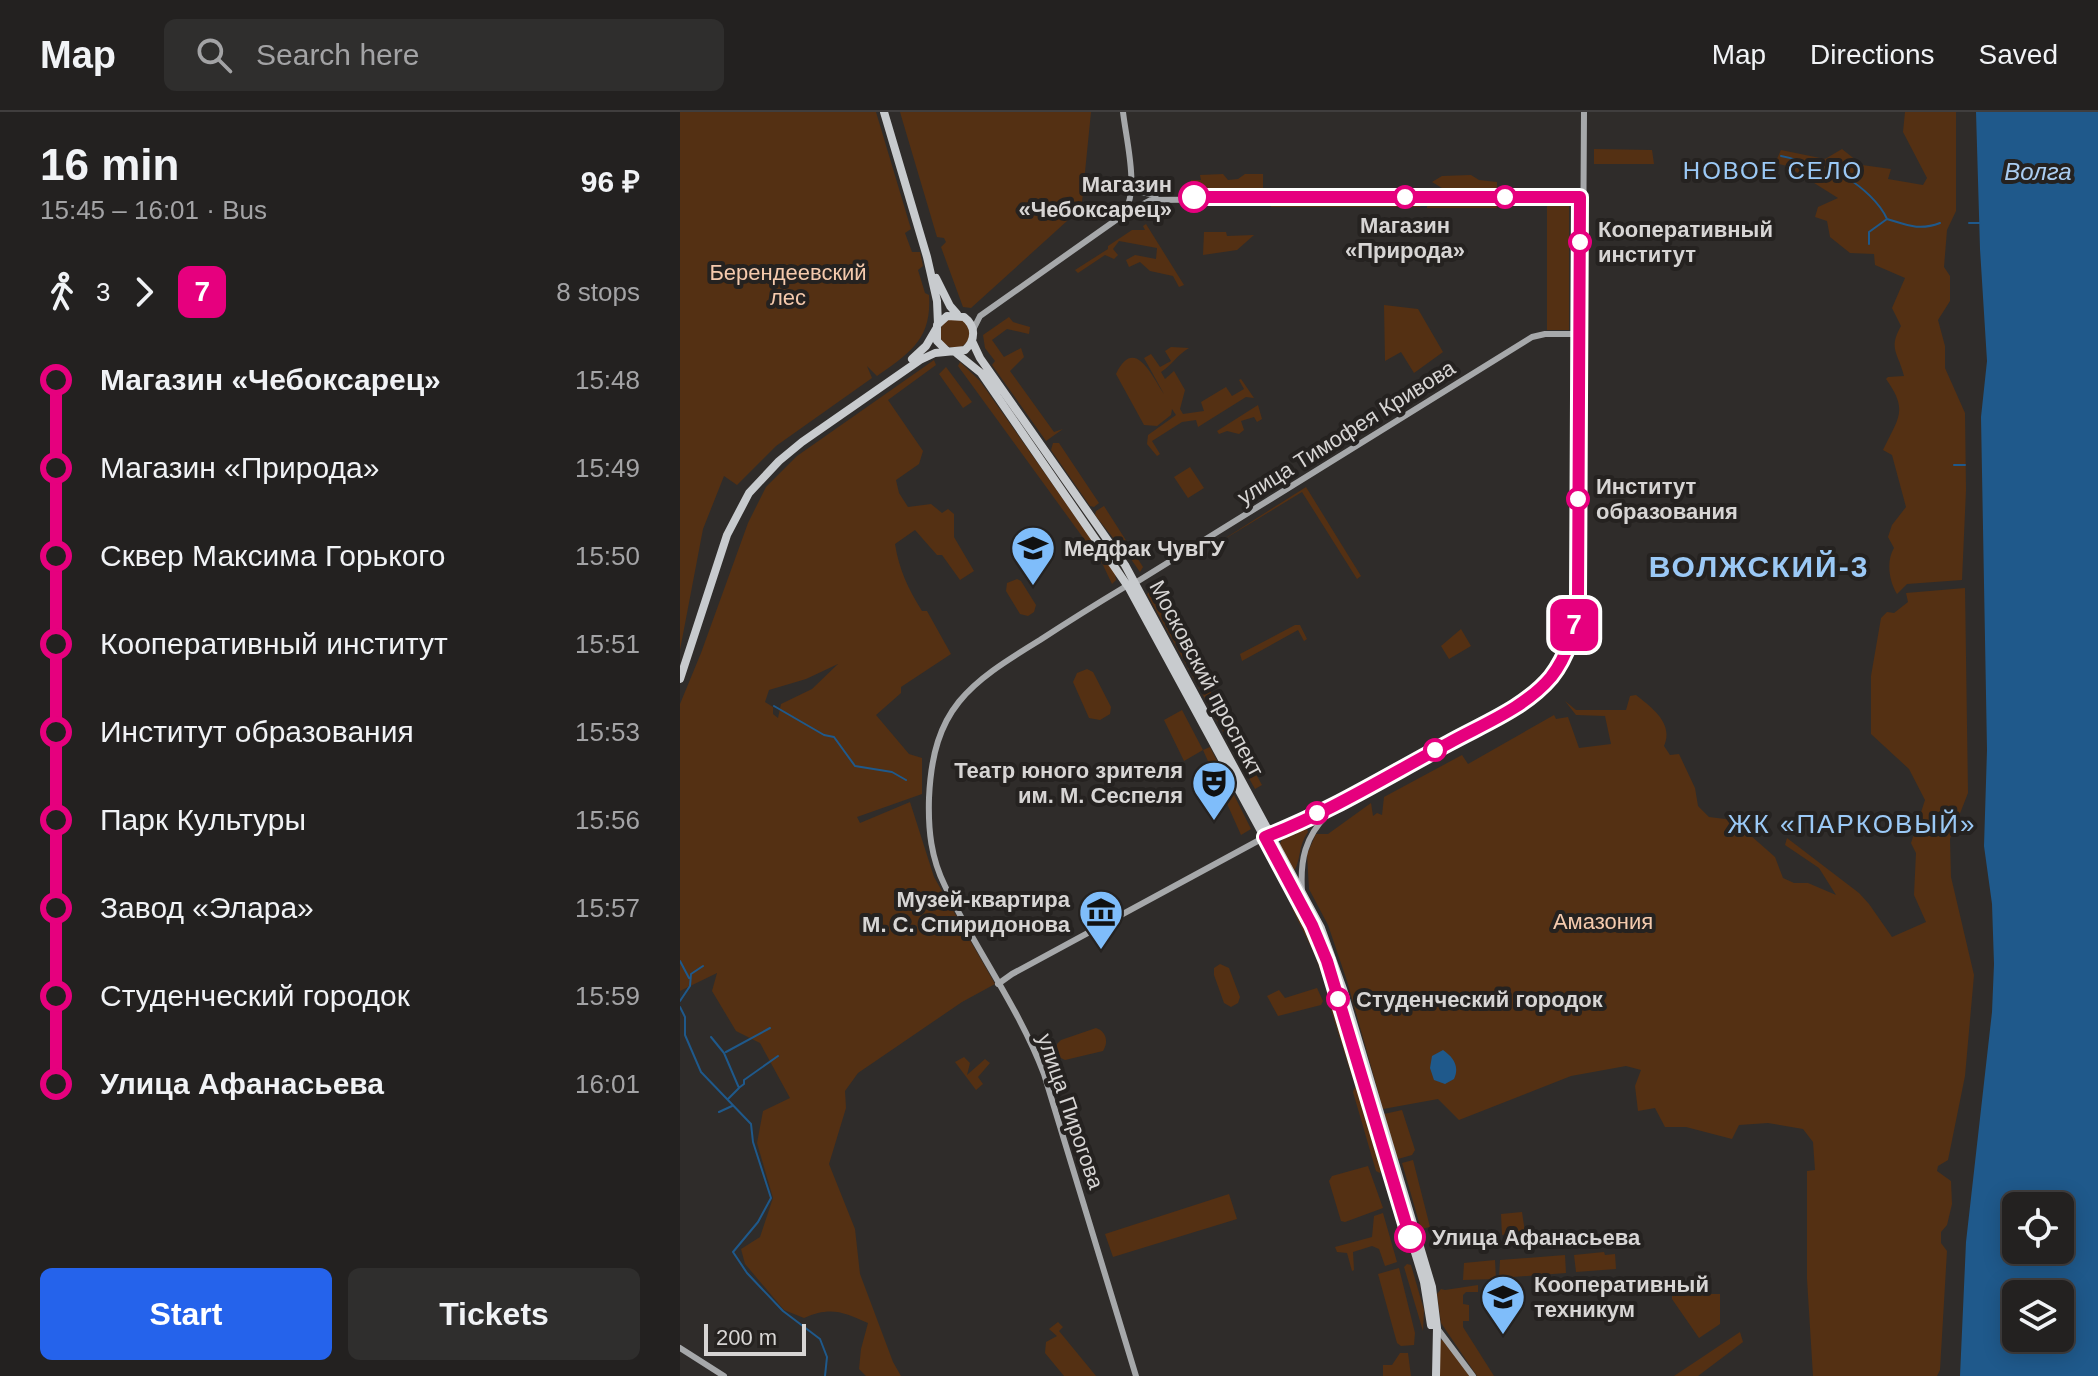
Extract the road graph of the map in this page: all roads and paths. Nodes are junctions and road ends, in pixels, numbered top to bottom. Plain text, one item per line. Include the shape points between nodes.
1 (884, 112) edge
2 (1121, 112) edge
3 (1582, 112) edge
4 (1129, 170) junction
5 (1130, 191) junction
6 (1156, 195) junction
7 (1185, 196) junction
8 (1581, 196) junction
9 (1138, 203) junction
10 (1124, 212) junction
11 (927, 257) junction
12 (961, 316) junction
13 (937, 327) junction
14 (973, 330) junction
15 (1580, 334) junction
16 (972, 341) junction
17 (951, 352) junction
18 (1131, 586) junction
19 (680, 664) edge
20 (680, 679) edge
21 (1410, 766) junction
22 (1334, 808) junction
23 (1269, 838) junction
24 (1302, 891) junction
25 (1000, 982) junction
26 (1345, 1008) junction
27 (1434, 1327) junction
28 (680, 1348) edge
29 (724, 1376) edge
30 (1138, 1376) edge
31 (1434, 1376) edge
32 (1473, 1376) edge

1 - 11 main road
2 - 4 main road
3 - 8 main road
4 - 5 main road
4 - 6 main road via 1137,190
5 - 9 main road
5 - 10 main road
6 - 7 main road
6 - 9 main road
7 - 8 main road
7 - 9 main road
8 - 15 main road
9 - 10 main road
10 - 12 main road via 978,313
10 - 14 main road via 980,316
11 - 12 main road via 950,306
11 - 13 main road
12 - 13 main road via 944,317
12 - 14 main road
13 - 17 main road via 937,341
13 - 19 main road via 915,357 792,444 748,488 719,542
14 - 16 main road
15 - 18 main road, улица Тимофея Кривова via 1532,337
15 - 21 main road via 1579,610 1569,655 1544,688 1516,708
16 - 17 main road via 965,350
16 - 18 main road, Московский проспект via 1113,546
17 - 18 main road, Московский проспект via 981,373
17 - 20 main road via 931,354 909,367 763,476 727,535
18 - 23 main road, Московский проспект
18 - 25 main road, улица Пирогова via 990,674 960,702 944,728 931,787 936,851 943,876
21 - 22 main road
21 - 23 main road
22 - 23 main road
22 - 24 main road via 1307,842
23 - 24 main road, Московский проспект
23 - 25 main road
23 - 26 main road, Московский проспект
24 - 26 main road, Московский проспект via 1327,941
25 - 30 main road, улица Пирогова via 1045,1074
26 - 27 main road, Московский проспект via 1429,1288
27 - 31 main road, Московский проспект
27 - 32 main road
28 - 29 main road

